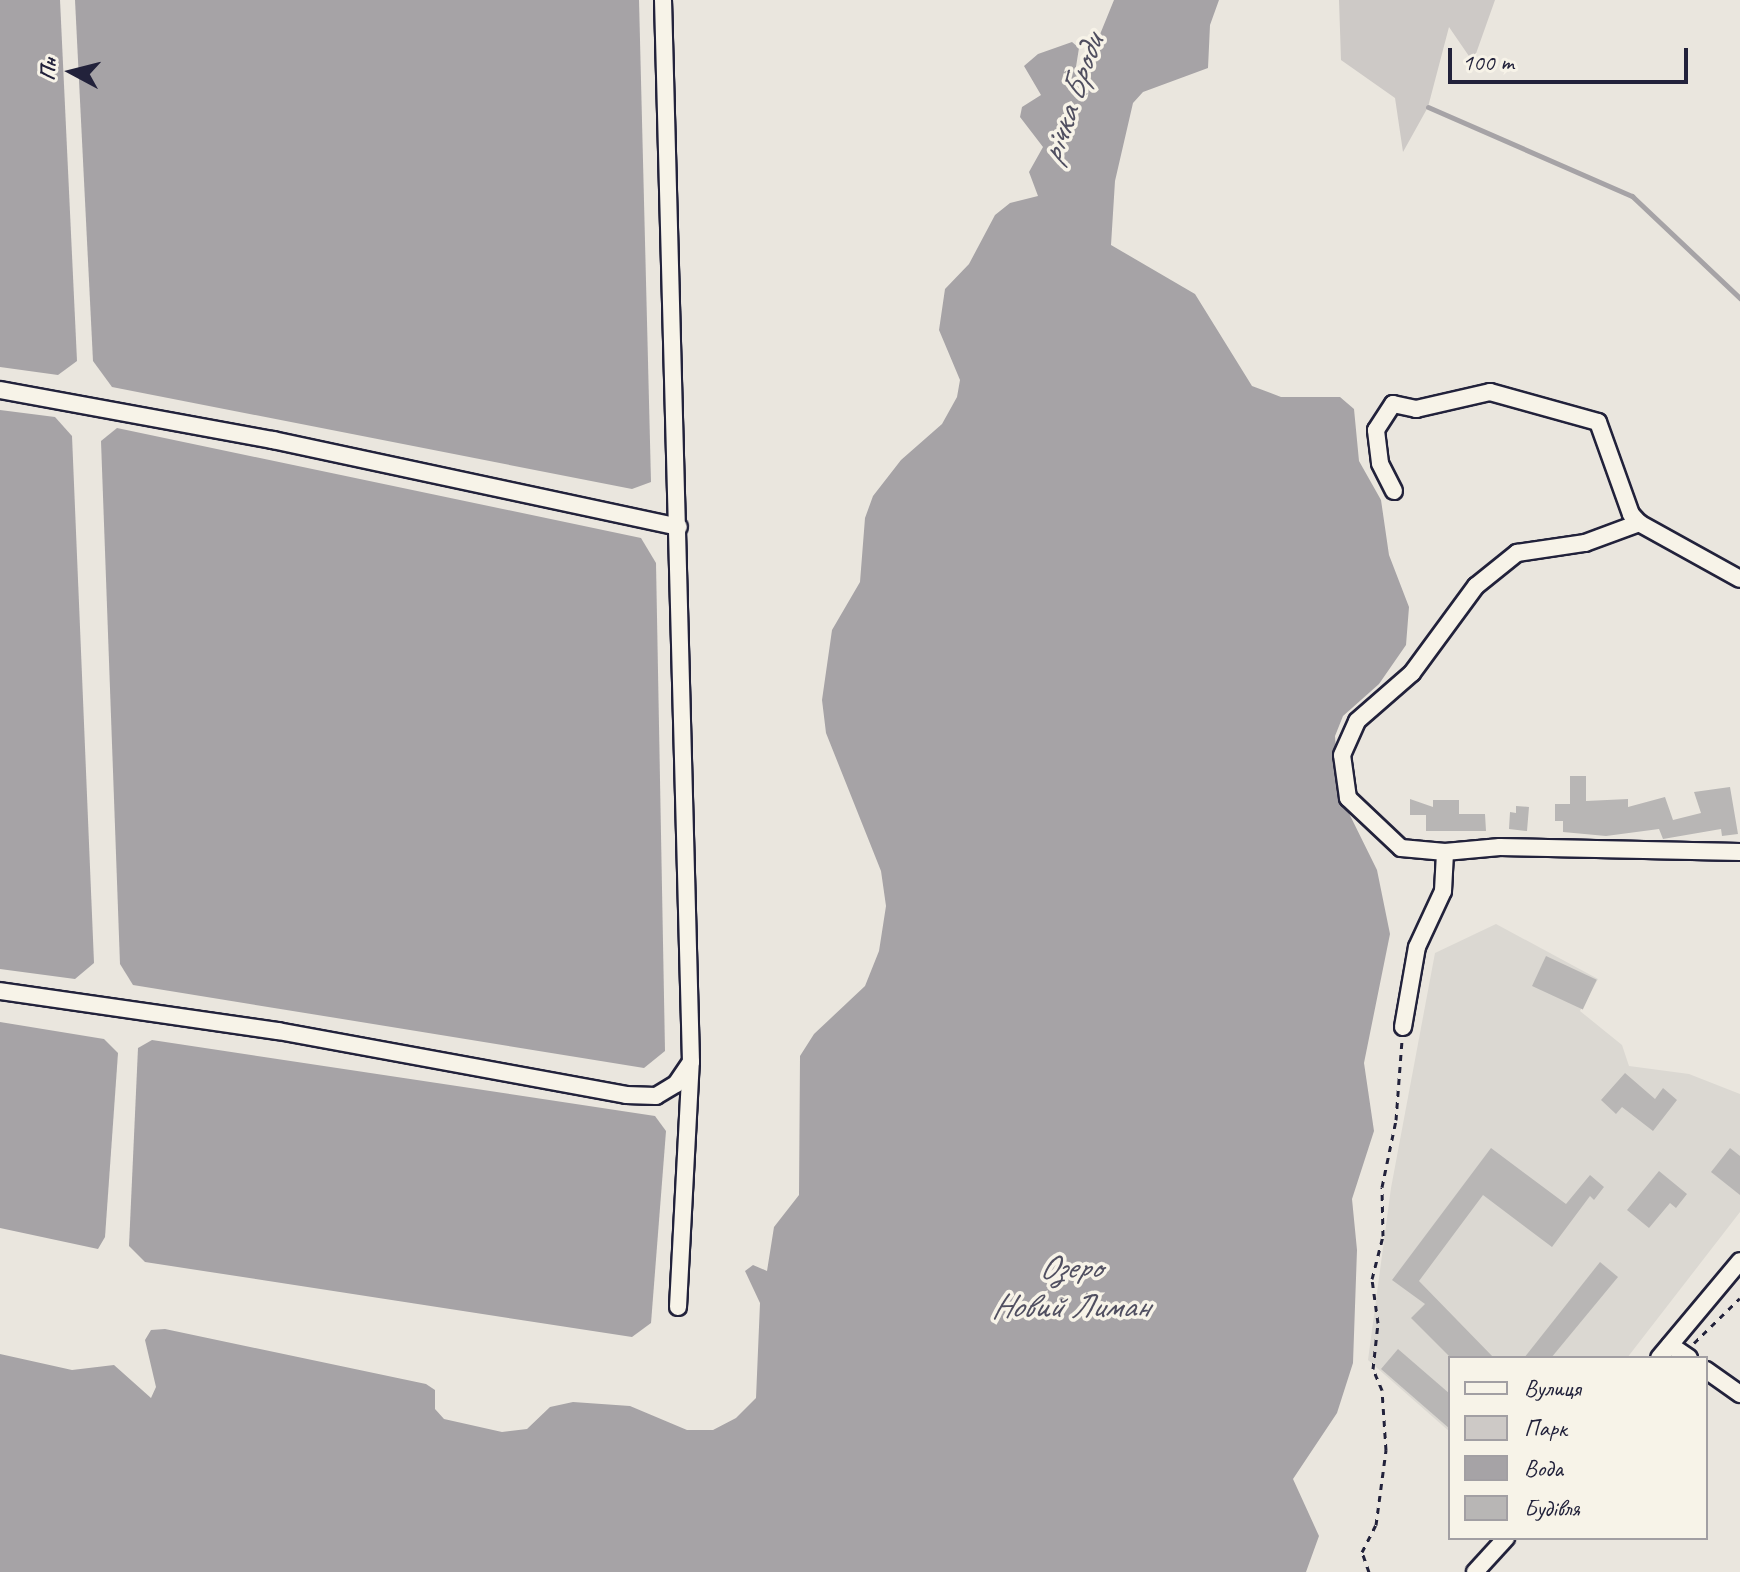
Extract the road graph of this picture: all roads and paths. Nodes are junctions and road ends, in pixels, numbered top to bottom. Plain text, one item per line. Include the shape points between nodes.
1 (663, 0) edge
2 (0, 390) edge
3 (1394, 491) dead end
4 (1639, 523) junction
5 (679, 527) junction
6 (1740, 579) edge
7 (1445, 852) junction
8 (1740, 852) edge
9 (0, 991) edge
10 (1403, 1027) joint
11 (691, 1062) junction
12 (1740, 1261) edge
13 (1740, 1298) edge
14 (678, 1307) dead end
15 (1675, 1354) edge
16 (1708, 1371) edge
17 (1740, 1394) edge
18 (1504, 1540) edge
19 (1369, 1572) edge
20 (1475, 1572) edge

1 - 5 street
2 - 5 street via 273,440
3 - 4 street via 1380,463 1376,430 1393,404 1416,409 1490,392 1602,425
4 - 6 street
4 - 7 street via 1585,543 1526,551 1501,563 1467,597 1412,673 1350,730 1342,761 1348,798 1401,848
5 - 11 street
7 - 8 street via 1500,847
7 - 10 street via 1443,891 1417,947
9 - 11 street via 278,1031 626,1095 656,1096 676,1084
10 - 19 path via 1396,1120 1382,1187 1383,1236 1372,1279 1378,1323 1373,1369 1382,1390 1386,1450 1374,1531 1362,1552
11 - 14 street
12 - 15 street
13 - 15 path
16 - 17 street
18 - 20 street

